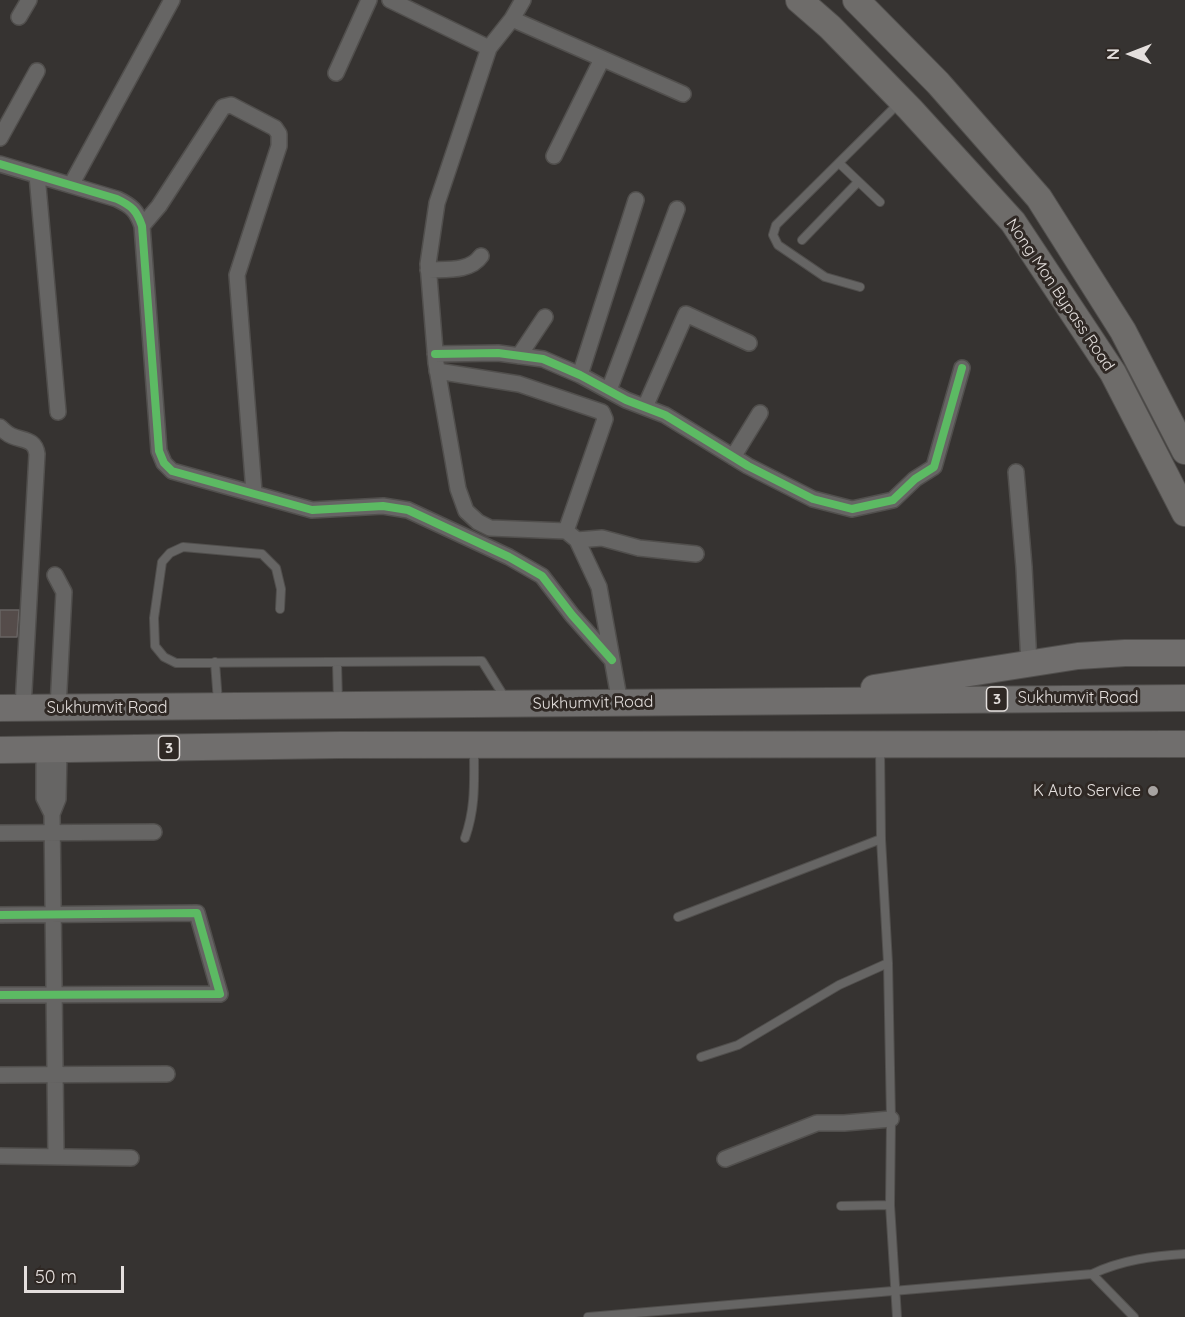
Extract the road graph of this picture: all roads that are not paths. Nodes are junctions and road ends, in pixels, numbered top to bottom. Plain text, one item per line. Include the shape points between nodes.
1 (29, 0) edge
2 (172, 0) edge
3 (369, 0) edge
4 (390, 0) edge
5 (799, 0) edge
6 (856, 0) edge
7 (521, 1) edge
8 (19, 17) dead end
9 (512, 19) junction
10 (830, 27) junction
11 (489, 48) junction
12 (602, 59) junction
13 (37, 71) dead end
14 (336, 73) dead end
15 (683, 94) dead end
16 (902, 100) junction
17 (0, 138) edge
18 (554, 156) dead end
19 (839, 163) junction
20 (0, 164) edge
21 (37, 175) junction
22 (858, 182) junction
23 (71, 185) junction
24 (636, 200) dead end
25 (880, 202) dead end
26 (676, 209) dead end
27 (142, 226) junction
28 (802, 240) dead end
29 (482, 256) dead end
30 (428, 270) junction
31 (860, 287) dead end
32 (545, 317) dead end
33 (749, 343) dead end
34 (435, 354) junction
35 (519, 356) junction
36 (962, 368) dead end
37 (437, 371) junction
38 (580, 375) junction
39 (609, 390) junction
40 (645, 407) junction
41 (58, 412) dead end
42 (760, 413) dead end
43 (0, 427) edge
44 (1185, 450) edge
45 (733, 457) junction
46 (1016, 472) dead end
47 (254, 492) junction
48 (1185, 513) edge
49 (571, 535) junction
50 (696, 554) dead end
51 (55, 576) dead end
52 (280, 609) dead end
53 (1185, 653) edge
54 (612, 660) junction
55 (215, 662) junction
56 (337, 663) junction
57 (1029, 664) junction
58 (1185, 698) edge
59 (809, 700) junction
60 (620, 703) junction
61 (508, 705) junction
62 (338, 706) junction
63 (218, 707) junction
64 (12, 708) edge
65 (58, 708) junction
66 (879, 744) junction
67 (1185, 744) edge
68 (339, 745) junction
69 (474, 745) junction
70 (51, 749) junction
71 (0, 750) edge
72 (154, 832) dead end
73 (0, 833) edge
74 (52, 833) junction
75 (465, 838) dead end
76 (881, 839) junction
77 (0, 915) edge
78 (54, 916) junction
79 (678, 917) dead end
80 (888, 963) junction
81 (0, 995) edge
82 (55, 995) junction
83 (701, 1057) dead end
84 (167, 1074) dead end
85 (0, 1075) edge
86 (55, 1075) junction
87 (891, 1119) junction
88 (0, 1156) edge
89 (56, 1156) junction
90 (131, 1158) dead end
91 (725, 1159) dead end
92 (890, 1205) junction
93 (841, 1206) dead end
94 (1185, 1254) edge
95 (1092, 1274) junction
96 (896, 1292) junction
97 (588, 1317) edge
98 (897, 1317) edge
99 (1134, 1317) edge

1 - 8 street
2 - 23 street
3 - 14 street
4 - 11 street
5 - 10 highway, Nong Mon Bypass Road
6 - 10 highway
6 - 44 highway, Nong Mon Bypass Road via 938,83 1039,198 1123,331
7 - 9 street
9 - 11 street
9 - 12 street
10 - 16 highway, Nong Mon Bypass Road
11 - 30 street via 437,203
12 - 15 street
12 - 18 street
13 - 17 street
16 - 19 lane
16 - 48 highway, Nong Mon Bypass Road via 1013,222 1113,373
19 - 22 lane
19 - 31 lane via 776,225 773,235 778,244 825,277
20 - 21 street
21 - 23 street
21 - 41 street
22 - 25 lane
22 - 28 lane
23 - 27 street via 130,205
24 - 38 street
26 - 39 street
27 - 47 street via 159,452 172,471
27 - 47 street via 223,107 231,105 275,128 279,146 237,275
29 - 30 street via 467,267
30 - 34 street
32 - 35 street
33 - 40 street via 686,314
34 - 35 street
34 - 37 street
35 - 38 street via 543,359
36 - 45 street via 934,466 893,500 852,509 813,500
37 - 49 street via 458,489 466,511 490,528
37 - 49 street via 519,384 602,412 605,419
38 - 39 street
39 - 40 street
40 - 45 street
42 - 45 street
43 - 64 street via 9,435 33,442 37,454
46 - 57 street
47 - 54 street via 312,510 383,506 408,510 461,534 542,576
49 - 50 street
49 - 54 street via 599,587
51 - 65 street via 64,592
52 - 55 lane via 276,568 262,554 183,547 170,553 162,562 154,618 155,646 176,663
53 - 57 main road via 1078,656
54 - 60 street
55 - 56 lane
55 - 63 lane
56 - 61 lane via 482,661
56 - 62 lane
57 - 59 main road
58 - 59 main road, Sukhumvit Road / 3
59 - 60 main road, Sukhumvit Road / 3
60 - 61 main road, Sukhumvit Road / 3
61 - 62 main road, Sukhumvit Road / 3
62 - 63 main road, Sukhumvit Road / 3
62 - 68 main road
63 - 65 main road, Sukhumvit Road / 3
64 - 65 main road, Sukhumvit Road / 3
66 - 67 main road, 3
66 - 69 main road, 3
66 - 76 lane
68 - 69 main road, 3
68 - 70 main road, 3
69 - 75 lane via 474,801
70 - 71 main road, 3
70 - 74 street via 58,799 52,814
72 - 74 street
73 - 74 street
74 - 78 street
76 - 79 lane
76 - 80 lane
77 - 78 street
78 - 82 street
78 - 82 street via 197,913 220,994
80 - 83 lane via 829,991 738,1045
80 - 87 lane
81 - 82 street
82 - 86 street
84 - 86 street
85 - 86 street
86 - 89 street
87 - 91 street via 817,1124
87 - 92 lane
88 - 89 street
89 - 90 street
92 - 93 lane
92 - 96 lane
94 - 95 lane via 1129,1260
95 - 96 lane
95 - 99 lane
96 - 97 lane
96 - 98 lane

